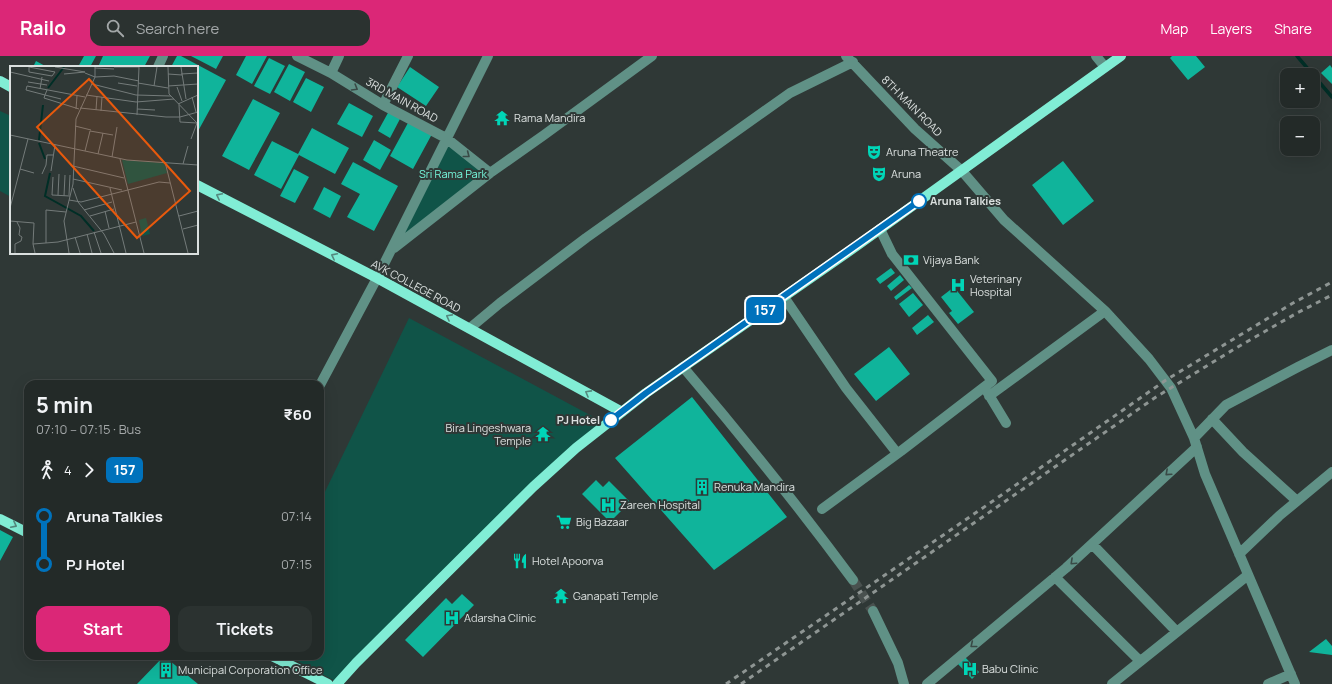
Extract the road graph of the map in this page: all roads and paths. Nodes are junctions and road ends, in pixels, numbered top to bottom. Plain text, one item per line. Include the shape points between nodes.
1 (163, 56) edge
2 (297, 56) edge
3 (339, 56) edge
4 (408, 56) edge
5 (488, 56) edge
6 (652, 56) edge
7 (1096, 56) edge
8 (1121, 56) edge
9 (849, 59) edge
10 (158, 66) edge
11 (1105, 67) junction
12 (331, 73) junction
13 (0, 81) edge
14 (10, 86) edge
15 (383, 105) junction
16 (446, 138) junction
17 (962, 171) junction
18 (490, 173) junction
19 (198, 186) edge
20 (880, 230) junction
21 (391, 250) junction
22 (377, 278) junction
23 (784, 297) junction
24 (1105, 311) junction
25 (470, 328) junction
26 (1332, 350) edge
27 (683, 367) junction
28 (323, 380) edge
29 (984, 387) junction
30 (989, 396) junction
31 (622, 412) junction
32 (1212, 419) junction
33 (1006, 422) dead end
34 (1196, 443) junction
35 (897, 453) junction
36 (1332, 472) edge
37 (1297, 501) junction
38 (822, 509) dead end
39 (0, 518) edge
40 (24, 531) edge
41 (1092, 544) junction
42 (1239, 554) junction
43 (1248, 575) junction
44 (1055, 577) junction
45 (853, 580) tunnel mouth
46 (874, 611) tunnel mouth
47 (1177, 632) junction
48 (280, 660) edge
49 (1140, 662) junction
50 (1291, 674) junction
51 (328, 684) edge
52 (337, 684) edge
53 (904, 684) edge
54 (927, 684) edge
55 (1112, 684) edge
56 (1268, 684) edge
57 (1295, 684) edge

1 - 10 street
2 - 12 street, 3RD MAIN ROAD
3 - 12 street
4 - 15 street
5 - 16 street
6 - 18 street
7 - 11 street
8 - 11 main road
9 - 17 street, 8TH MAIN ROAD via 915,128
9 - 25 street via 790,93 586,238
11 - 17 main road
12 -> 15 street, 3RD MAIN ROAD
13 - 14 main road
15 - 16 street, 3RD MAIN ROAD
16 -> 18 street, 3RD MAIN ROAD
16 - 21 street
17 - 20 main road
17 - 24 street, 8TH MAIN ROAD via 1004,220
18 - 21 street
22 -> 19 main road, AVK COLLEGE ROAD
20 - 23 main road
20 - 29 street via 892,254 992,381
21 - 22 street
25 -> 22 main road, AVK COLLEGE ROAD
22 - 28 street
23 - 27 main road
23 - 35 street via 846,388
24 - 30 street
24 - 34 street, 8TH MAIN ROAD via 1166,380
31 -> 25 main road, AVK COLLEGE ROAD
26 - 32 street via 1226,405
27 - 31 main road
27 - 45 street via 806,517
29 - 30 street
29 - 35 street
30 - 33 street
31 - 52 main road via 576,448 533,487 356,662
32 - 34 street
32 - 37 street via 1243,452
34 -> 41 street
34 - 42 street, 8TH MAIN ROAD via 1205,474
35 - 38 street
36 - 37 street
37 - 42 street
39 -> 40 main road
41 -> 44 street
41 - 47 street
42 - 43 street, 8TH MAIN ROAD
43 - 47 street
43 - 50 street, 8TH MAIN ROAD
44 - 49 street
44 -> 54 street
46 - 53 street via 898,663
47 - 49 street
48 - 51 main road
49 - 55 street
50 - 56 street
50 - 57 street, 8TH MAIN ROAD

